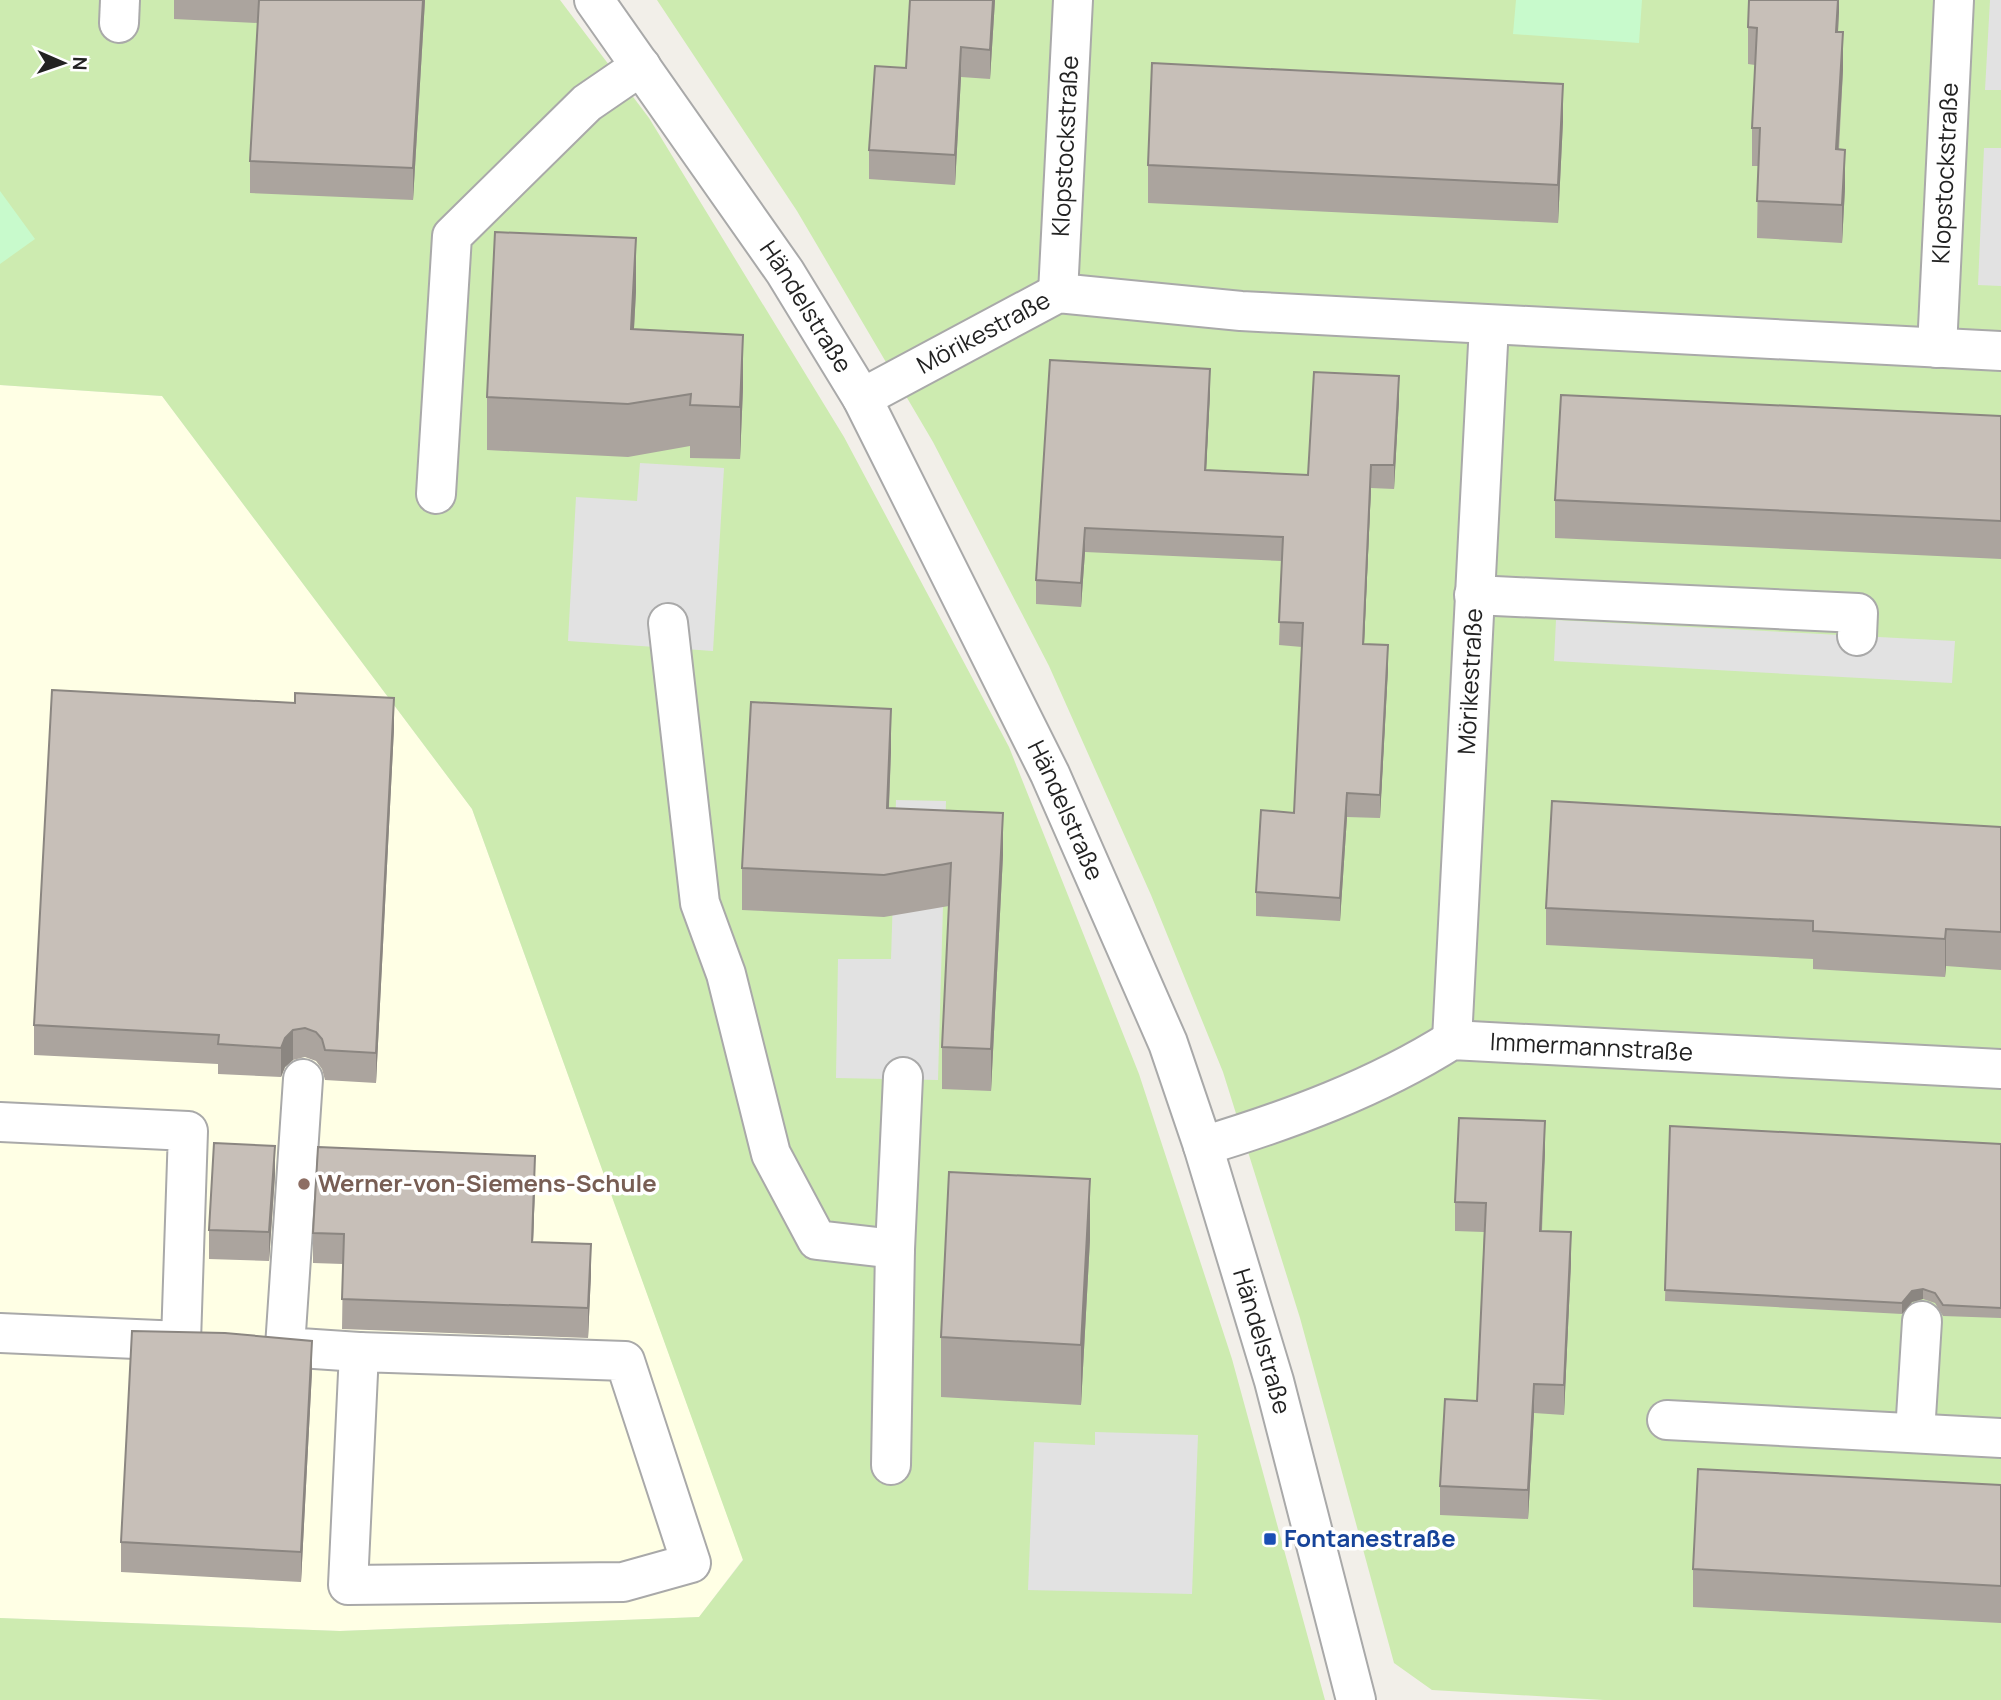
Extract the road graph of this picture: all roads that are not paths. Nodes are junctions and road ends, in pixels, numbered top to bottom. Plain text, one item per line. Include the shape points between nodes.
1 (594, 0) edge
2 (1073, 0) edge
3 (1954, 0) edge
4 (641, 66) junction
5 (1058, 293) junction
6 (1489, 325) junction
7 (1937, 348) junction
8 (2001, 351) edge
9 (862, 398) junction
10 (436, 494) dead end
11 (1474, 595) junction
12 (668, 623) dead end
13 (1857, 636) dead end
14 (1452, 1040) junction
15 (2001, 1069) edge
16 (903, 1077) dead end
17 (303, 1079) dead end
18 (0, 1122) edge
19 (1203, 1146) junction
20 (895, 1249) junction
21 (1922, 1321) dead end
22 (0, 1333) edge
23 (359, 1352) junction
24 (1667, 1420) dead end
25 (1915, 1433) junction
26 (2001, 1438) edge
27 (891, 1465) dead end
28 (1356, 1700) edge

1 - 4 street, Händelstraße
2 - 5 street, Klopstockstraße
3 - 7 street, Klopstockstraße
4 - 9 street, Händelstraße via 785,272
4 - 10 street via 587,103 452,236
5 - 6 street, Mörikestraße via 1201,308
5 - 9 street, Mörikestraße
6 - 7 street, Mörikestraße
6 - 11 street, Mörikestraße
7 - 8 street, Mörikestraße
9 - 19 street, Händelstraße via 1049,774 1168,1043
11 - 13 street via 1858,613
11 - 14 street, Mörikestraße
12 - 20 street via 700,903 726,974 771,1153 817,1240
14 - 15 street, Immermannstraße
14 - 19 street via 1410,1066 1265,1127
16 - 20 street
17 - 23 street via 285,1347
18 - 22 street via 188,1131 181,1341
19 - 28 street, Händelstraße via 1270,1369
20 - 27 street
21 - 25 street
23 - 23 street via 625,1362 691,1563 623,1582 348,1585
24 - 25 street
25 - 26 street

